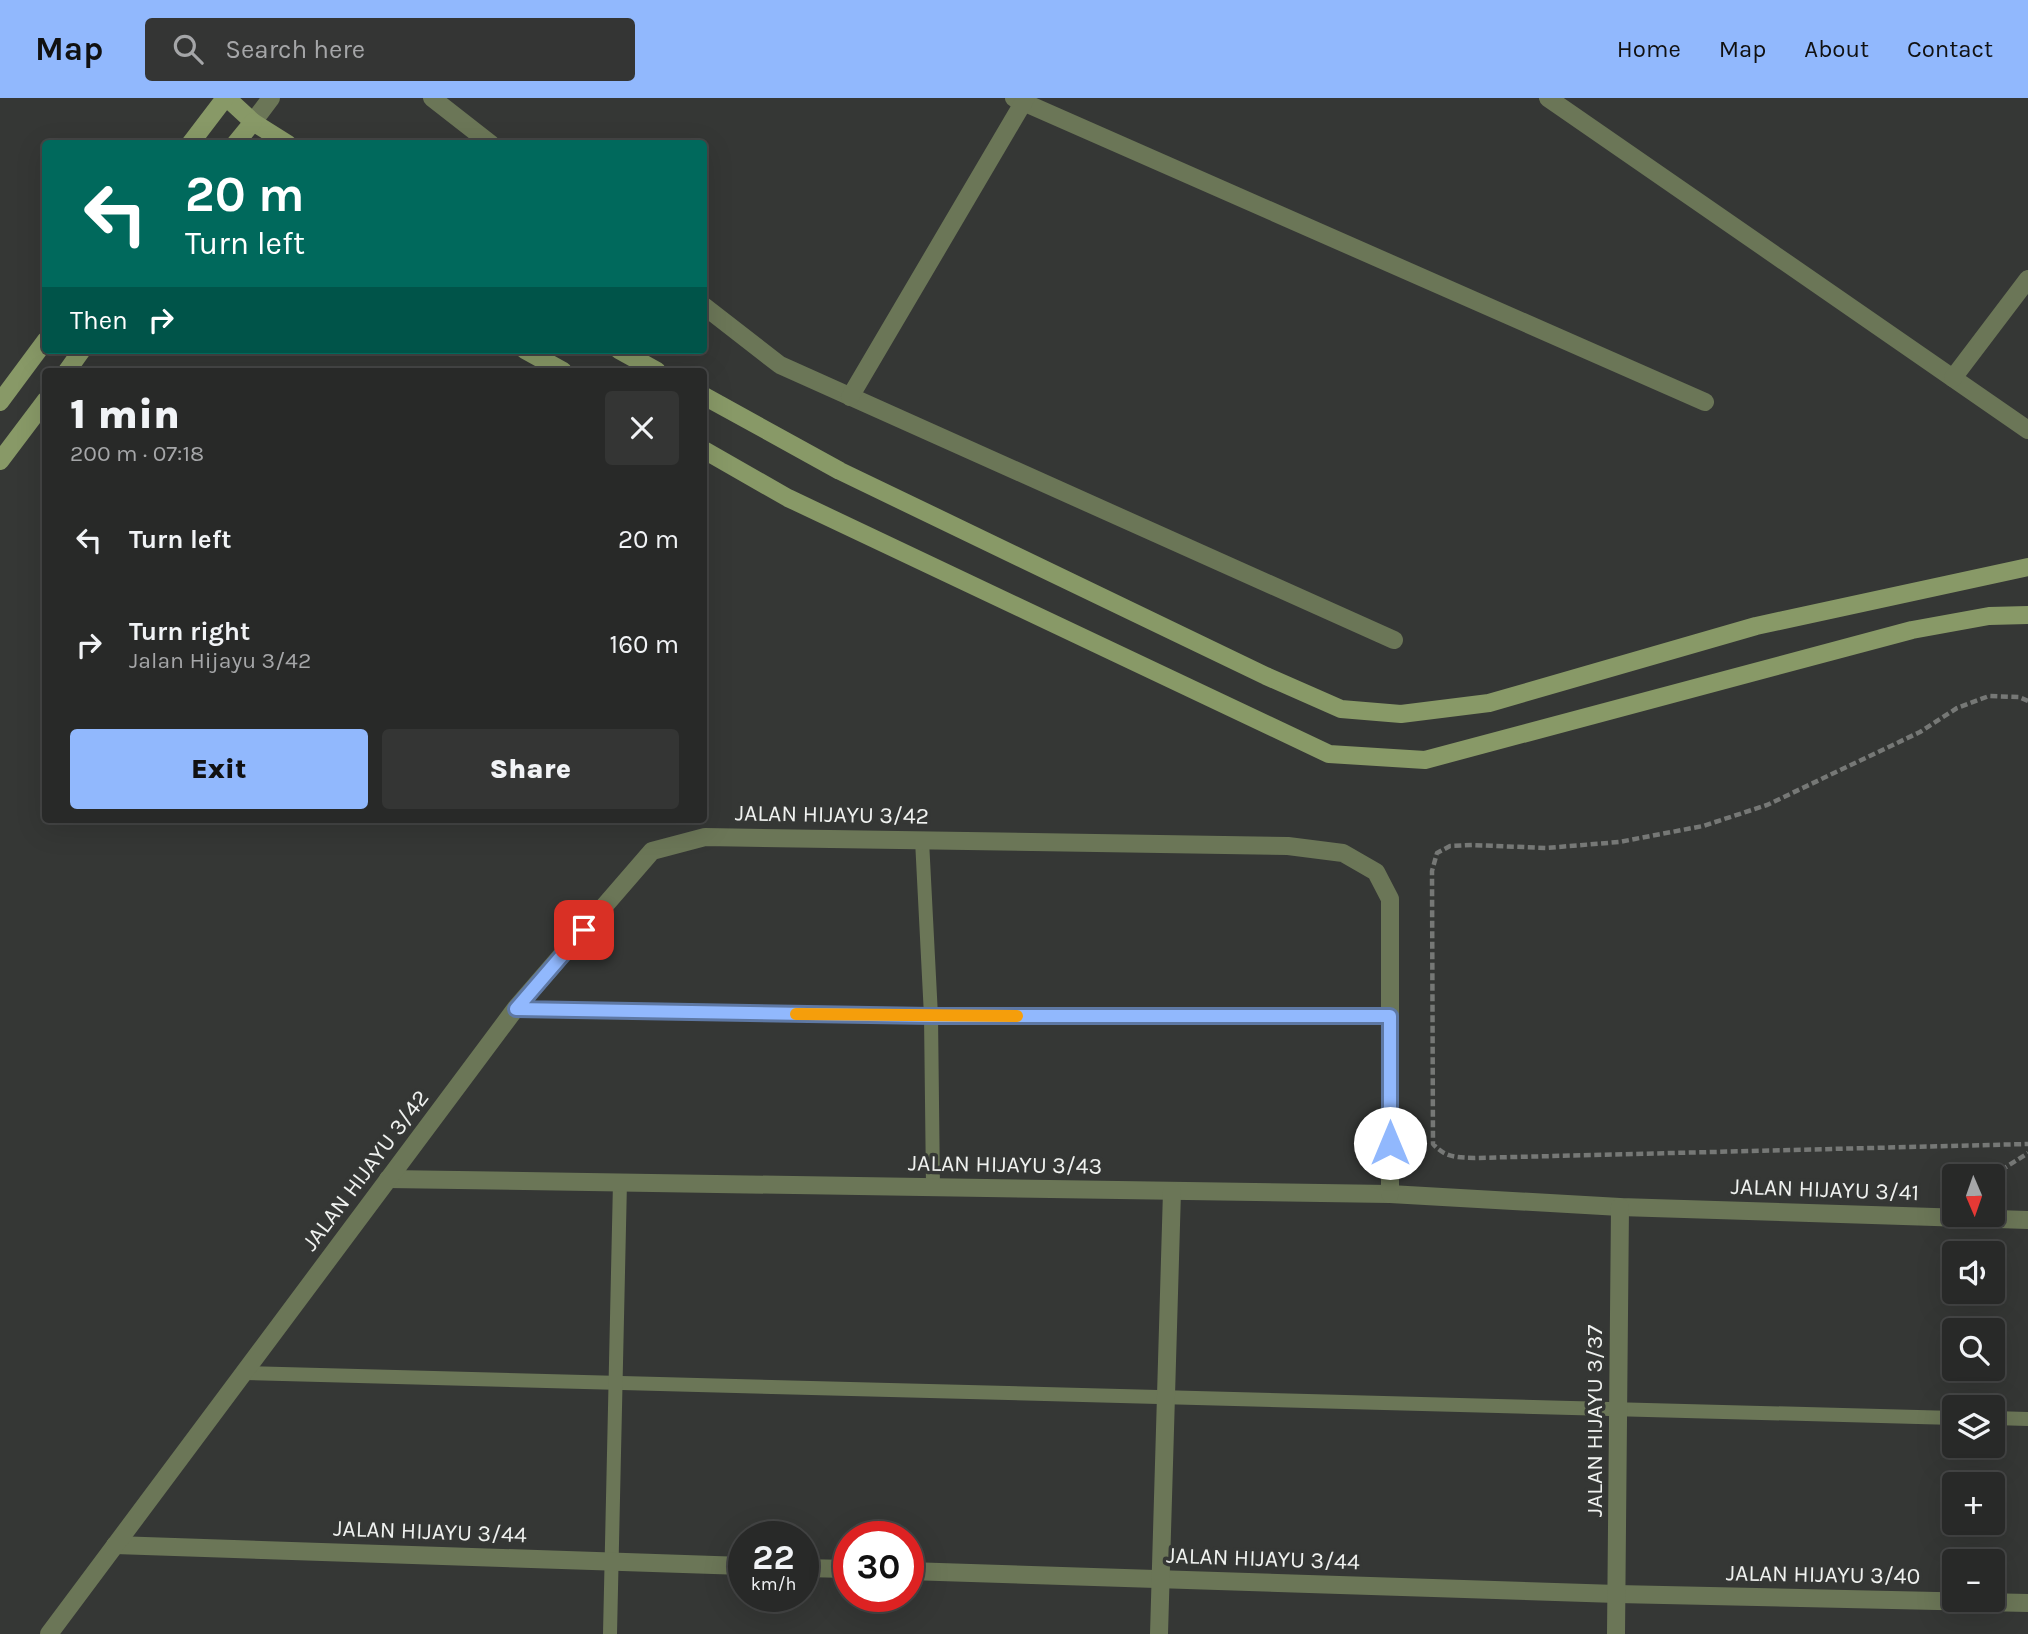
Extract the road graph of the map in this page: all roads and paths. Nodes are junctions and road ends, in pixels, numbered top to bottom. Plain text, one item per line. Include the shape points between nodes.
1 (226, 98) edge
2 (271, 98) edge
3 (432, 98) edge
4 (1548, 98) edge
5 (1021, 100) edge
6 (253, 122) junction
7 (199, 140) edge
8 (239, 140) edge
9 (282, 140) edge
10 (486, 140) edge
11 (2028, 279) edge
12 (707, 308) edge
13 (42, 345) edge
14 (532, 354) edge
15 (626, 354) edge
16 (558, 368) edge
17 (652, 368) edge
18 (1953, 378) junction
19 (850, 397) junction
20 (707, 398) edge
21 (0, 402) edge
22 (1705, 402) dead end
23 (42, 405) edge
24 (2028, 430) edge
25 (707, 452) edge
26 (0, 461) edge
27 (2028, 567) edge
28 (2028, 615) edge
29 (1394, 640) dead end
30 (2028, 701) edge
31 (922, 840) junction
32 (516, 1009) junction
33 (931, 1016) junction
34 (1390, 1016) junction
35 (2028, 1143) edge
36 (2028, 1153) edge
37 (2006, 1167) edge
38 (388, 1179) junction
39 (620, 1182) junction
40 (933, 1187) junction
41 (1172, 1191) junction
42 (1390, 1194) junction
43 (1620, 1208) junction
44 (2028, 1220) edge
45 (243, 1373) junction
46 (615, 1383) junction
47 (1166, 1397) junction
48 (1618, 1409) junction
49 (1942, 1418) edge
50 (2005, 1419) edge
51 (2028, 1419) edge
52 (116, 1545) junction
53 (612, 1561) junction
54 (728, 1565) edge
55 (924, 1572) edge
56 (1161, 1579) junction
57 (1617, 1594) junction
58 (2028, 1602) edge
59 (49, 1634) edge
60 (610, 1634) edge
61 (1159, 1634) edge
62 (1616, 1634) edge

1 - 6 street
1 - 7 street
2 - 6 street
3 - 10 street
4 - 18 street
5 - 19 street
5 - 22 street
6 - 8 street
6 - 9 street
11 - 18 street
12 - 19 street via 780,365
13 - 21 street
14 - 16 street
15 - 17 street
18 - 24 street
19 - 29 street
20 - 27 street via 840,471 1341,709 1401,714 1489,704 1756,626
23 - 26 street
25 - 28 street via 788,498 1329,754 1425,760 1912,630 1989,616
30 - 35 path via 1989,696 1957,708 1920,732 1767,805 1703,826 1619,842 1546,848 1450,846 1437,853 1432,871 1433,1144 1441,1153 1475,1158
31 - 32 street, JALAN HIJAYU 3/42 via 705,837 652,852
31 - 33 lane
31 - 34 street, JALAN HIJAYU 3/42 via 1288,846 1343,853 1376,872 1390,898
32 - 33 lane
32 - 38 street, JALAN HIJAYU 3/42
33 - 34 lane
33 - 40 lane
34 - 42 street, JALAN HIJAYU 3/42
36 - 37 path
38 - 39 street, JALAN HIJAYU 3/43
38 - 45 street, JALAN HIJAYU 3/42
39 - 40 street, JALAN HIJAYU 3/43
39 - 46 lane
40 - 41 street, JALAN HIJAYU 3/43
41 - 42 street, JALAN HIJAYU 3/43
41 - 47 street
42 - 43 street, JALAN HIJAYU 3/43
43 - 44 street, JALAN HIJAYU 3/41
43 - 48 street, JALAN HIJAYU 3/37
45 - 46 lane
45 - 52 street, JALAN HIJAYU 3/42
46 - 47 lane
46 - 53 lane
47 - 48 lane
47 - 56 street
48 - 49 lane
48 - 57 street, JALAN HIJAYU 3/37
50 - 51 lane
52 - 53 street, JALAN HIJAYU 3/44
52 - 59 street, JALAN HIJAYU 3/42
53 - 54 street, JALAN HIJAYU 3/44
53 - 60 lane
55 - 56 street, JALAN HIJAYU 3/44
56 - 57 street, JALAN HIJAYU 3/44
56 - 61 street
57 - 58 street, JALAN HIJAYU 3/40
57 - 62 street, JALAN HIJAYU 3/37

